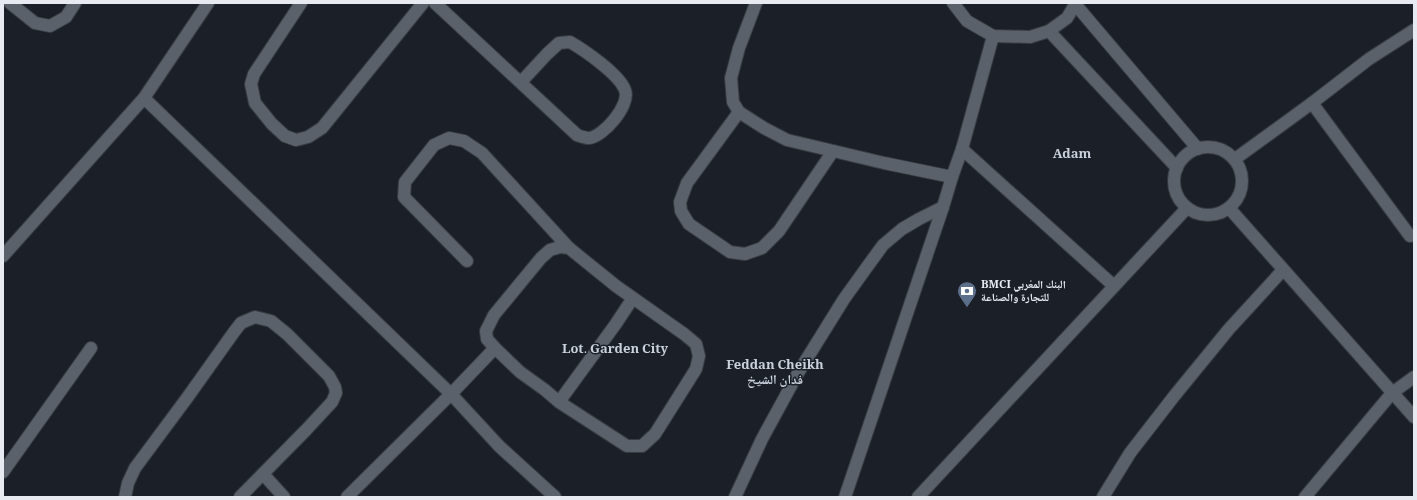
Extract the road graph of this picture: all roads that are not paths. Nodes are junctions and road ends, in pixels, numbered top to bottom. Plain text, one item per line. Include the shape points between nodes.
1 (10, 3) edge
2 (75, 3) edge
3 (208, 3) edge
4 (301, 3) edge
5 (423, 3) edge
6 (435, 3) edge
7 (756, 3) edge
8 (953, 3) edge
9 (1076, 4) edge
10 (1049, 30) junction
11 (1414, 30) edge
12 (993, 36) junction
13 (521, 82) junction
14 (144, 98) junction
15 (1312, 103) junction
16 (739, 112) junction
17 (962, 148) junction
18 (1198, 149) junction
19 (833, 151) junction
20 (1234, 159) junction
21 (1177, 168) junction
22 (952, 177) junction
23 (943, 207) junction
24 (1187, 208) junction
25 (1229, 208) junction
26 (1410, 236) dead end
27 (569, 248) junction
28 (3, 256) edge
29 (467, 261) dead end
30 (1283, 270) junction
31 (1114, 286) junction
32 (633, 298) junction
33 (91, 348) dead end
34 (494, 348) junction
35 (1414, 377) edge
36 (1392, 393) junction
37 (451, 394) junction
38 (559, 402) junction
39 (1414, 417) edge
40 (3, 472) edge
41 (263, 474) junction
42 (125, 497) edge
43 (240, 497) edge
44 (284, 497) edge
45 (347, 497) edge
46 (554, 497) edge
47 (735, 497) edge
48 (845, 497) edge
49 (918, 497) edge
50 (1103, 497) edge
51 (1305, 497) edge

1 - 2 street via 35,23 50,26 66,17
3 - 14 street
4 - 5 street via 254,74 251,84 255,103 262,112 285,136 296,140 308,137 322,128
6 - 13 street
7 - 16 street via 731,78 734,102
8 - 12 street via 967,21
9 - 10 street via 1067,18
9 - 18 street
10 - 12 street via 1030,37
10 - 21 street
11 - 15 street via 1369,59
12 - 17 street
13 - 13 street via 577,135 588,138 598,134 618,116 626,101 626,91 619,80 592,56 570,42 559,43
14 - 28 street
14 - 37 street
15 - 20 street
15 - 26 street
16 - 19 street via 787,140
16 - 19 street via 687,183 680,202 681,212 689,224 730,252 745,254 762,248 779,231
17 - 22 street
17 - 31 street
18 - 20 street via 1212,147 1222,150
18 - 21 street via 1185,156
19 - 22 street
20 - 25 street via 1241,170 1242,190
21 - 24 street via 1174,182 1176,192
22 - 23 street
23 - 47 street via 902,229 883,246 844,299 798,373 762,439
23 - 48 street
24 - 25 street via 1204,215 1219,213
24 - 31 street
25 - 30 street
27 - 29 street via 482,153 464,141 449,138 434,145 404,182 404,197
27 - 32 street
27 - 34 street via 560,247 545,254 494,315 486,331 487,339
30 - 36 street
30 - 50 street via 1229,329 1175,395 1130,453
31 - 49 street
32 - 38 street
32 - 38 street via 696,344 699,356 696,369 655,434 642,446 627,446
33 - 40 street
34 - 37 street
34 - 38 street
35 - 36 street
36 - 39 street
36 - 51 street
37 - 45 street
37 - 46 street via 499,446
41 - 42 street via 332,402 336,393 329,376 287,334 271,321 255,317 241,323 135,468 128,482
41 - 43 street
41 - 44 street

